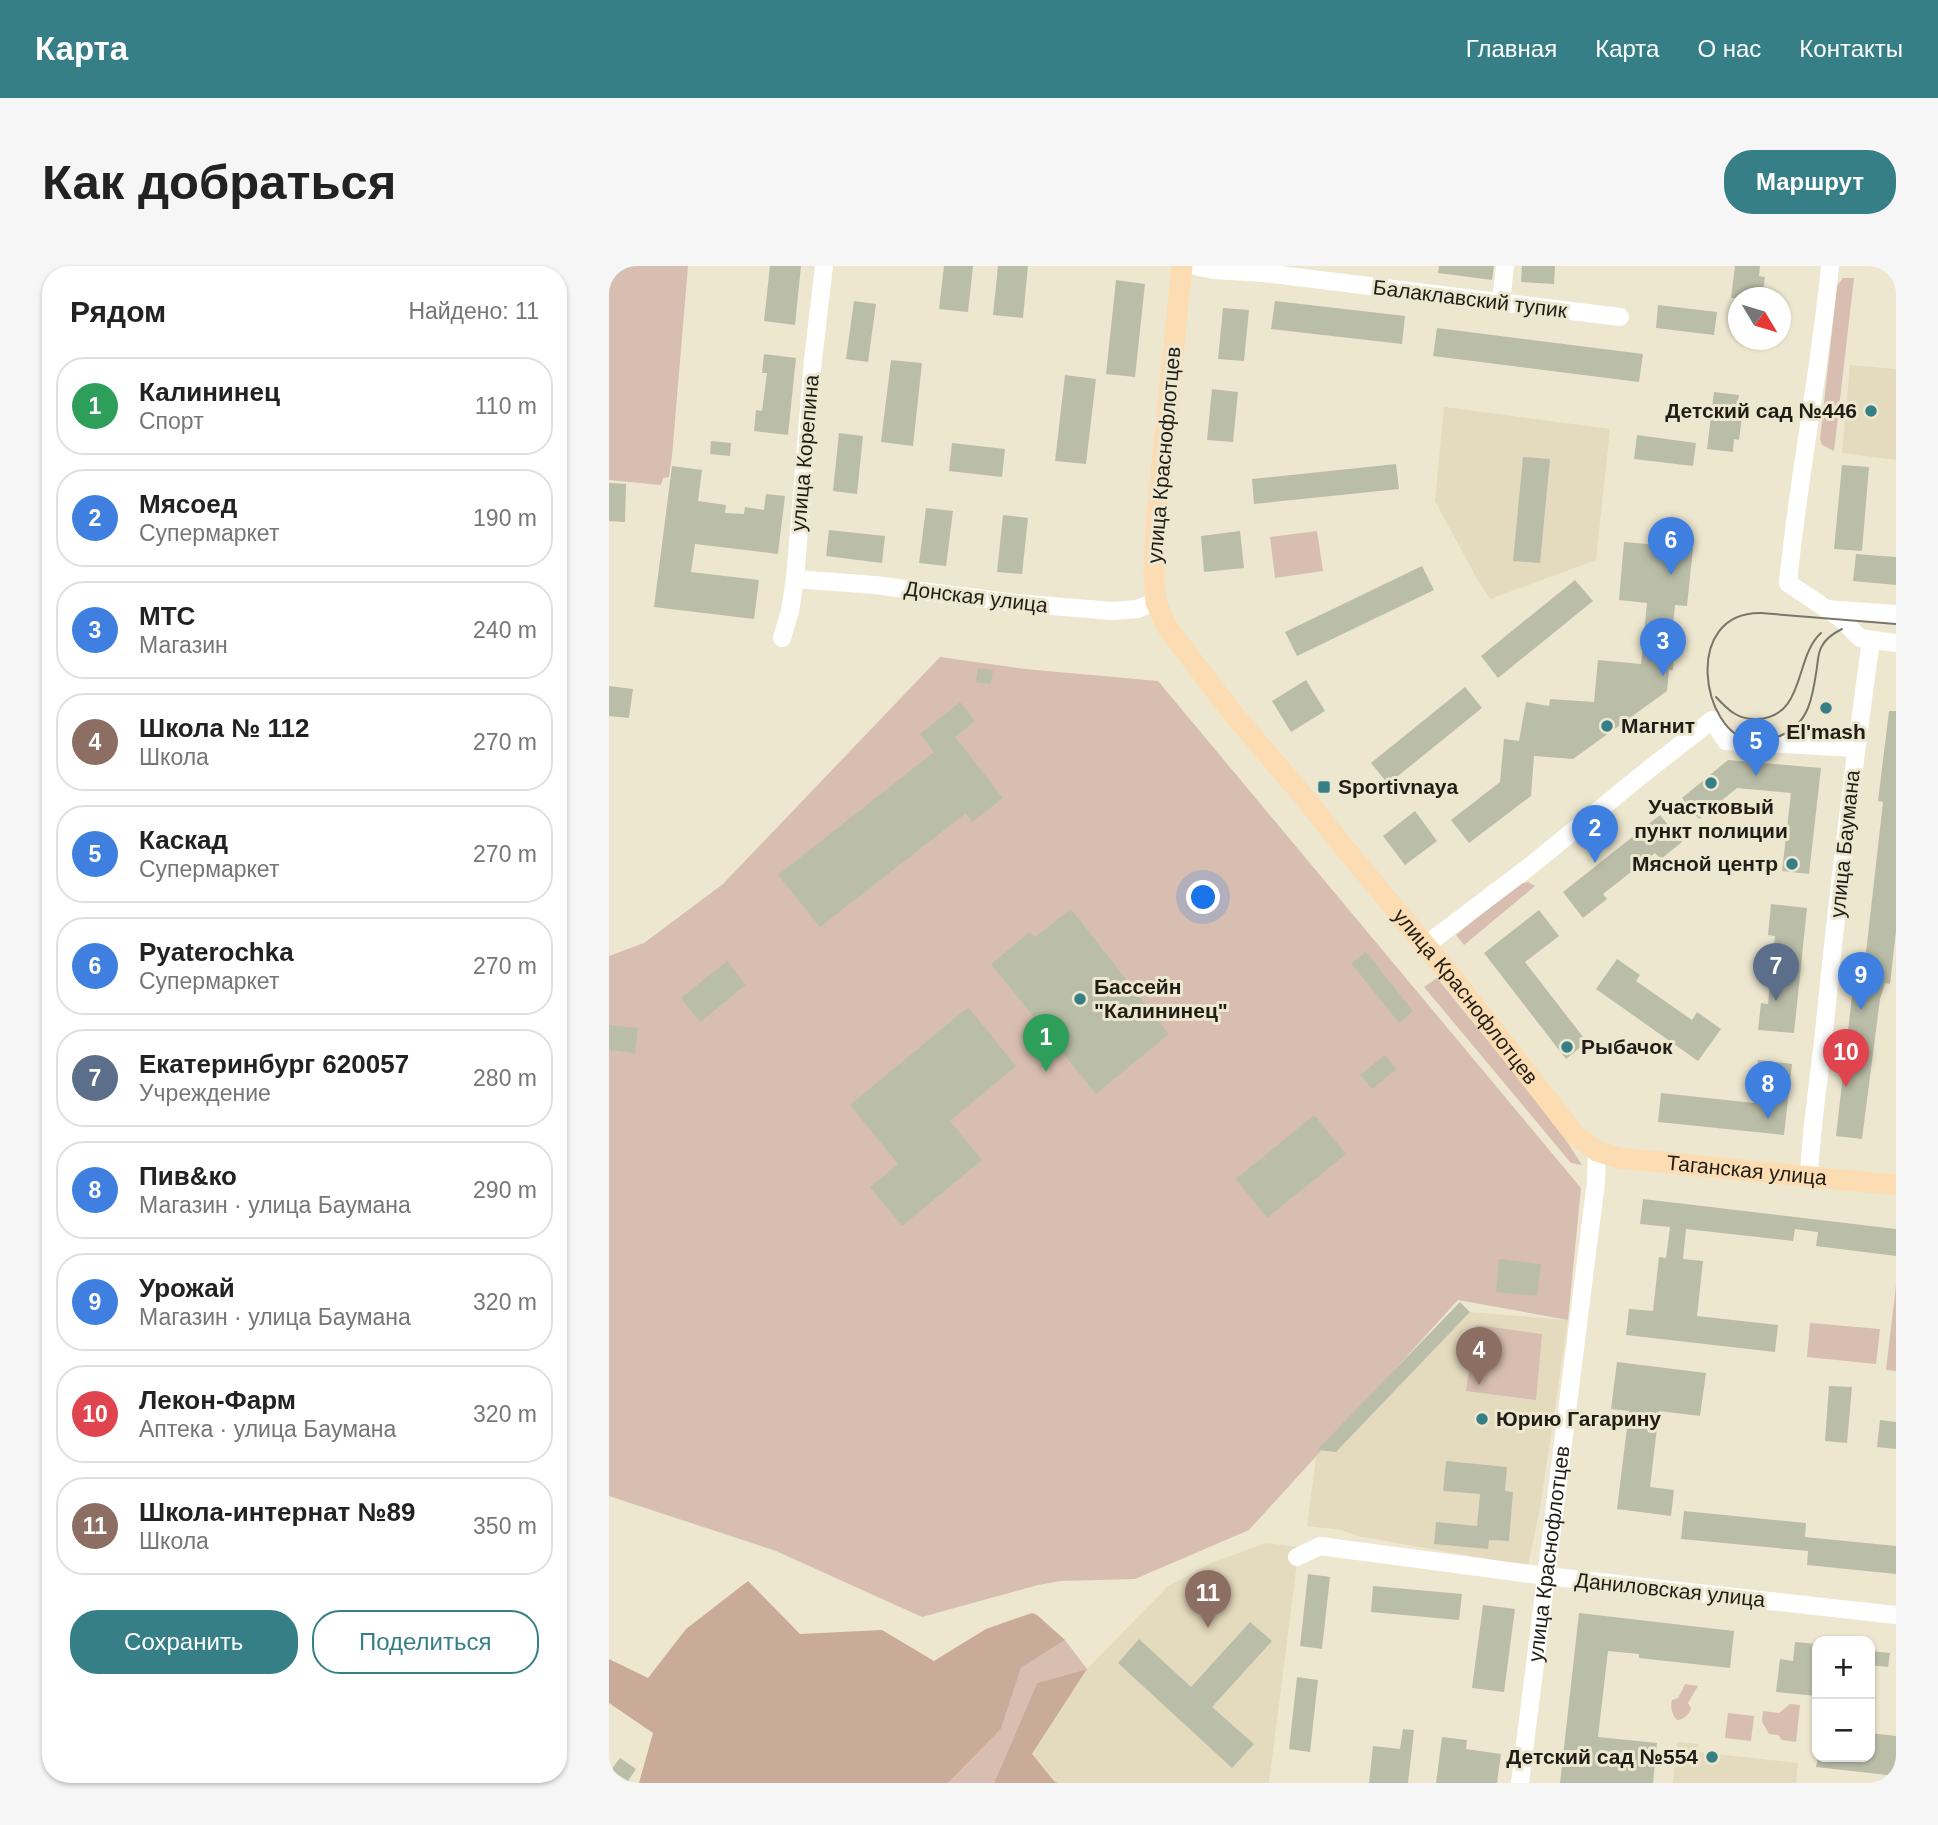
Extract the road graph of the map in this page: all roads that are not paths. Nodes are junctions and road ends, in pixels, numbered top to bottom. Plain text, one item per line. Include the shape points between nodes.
1 (824, 266) edge
2 (1182, 266) edge
3 (1195, 266) edge
4 (1505, 266) edge
5 (1830, 266) edge
6 (1501, 302) junction
7 (1619, 317) dead end
8 (795, 579) junction
9 (1156, 602) junction
10 (1827, 609) junction
11 (1896, 614) edge
12 (782, 638) dead end
13 (1871, 640) junction
14 (1896, 643) edge
15 (1856, 748) junction
16 (1426, 945) junction
17 (1597, 1151) junction
18 (1809, 1176) junction
19 (1896, 1185) edge
20 (1297, 1557) dead end
21 (1546, 1576) junction
22 (1896, 1615) edge
23 (1520, 1783) edge

1 - 8 street, улица Корепина
2 - 9 main road, улица Краснофлотцев via 1156,524
3 - 6 street, Балаклавский тупик
4 - 6 street
5 - 10 street via 1787,583
6 - 7 street, Балаклавский тупик
8 - 9 street, Донская улица via 1112,611
8 - 12 street, улица Корепина
9 - 16 main road, улица Краснофлотцев via 1167,627 1230,710
10 - 11 street
10 - 13 street via 1860,638
13 - 14 street
13 - 15 street, улица Баумана
15 - 16 street via 1726,741 1712,720
15 - 18 street, улица Баумана
16 - 17 main road, улица Краснофлотцев via 1575,1135
17 - 18 main road, Таганская улица via 1619,1158
17 - 21 street, улица Краснофлотцев
18 - 19 main road, Таганская улица
20 - 21 street, Даниловская улица via 1320,1546
21 - 22 street, Даниловская улица
21 - 23 street, улица Краснофлотцев

